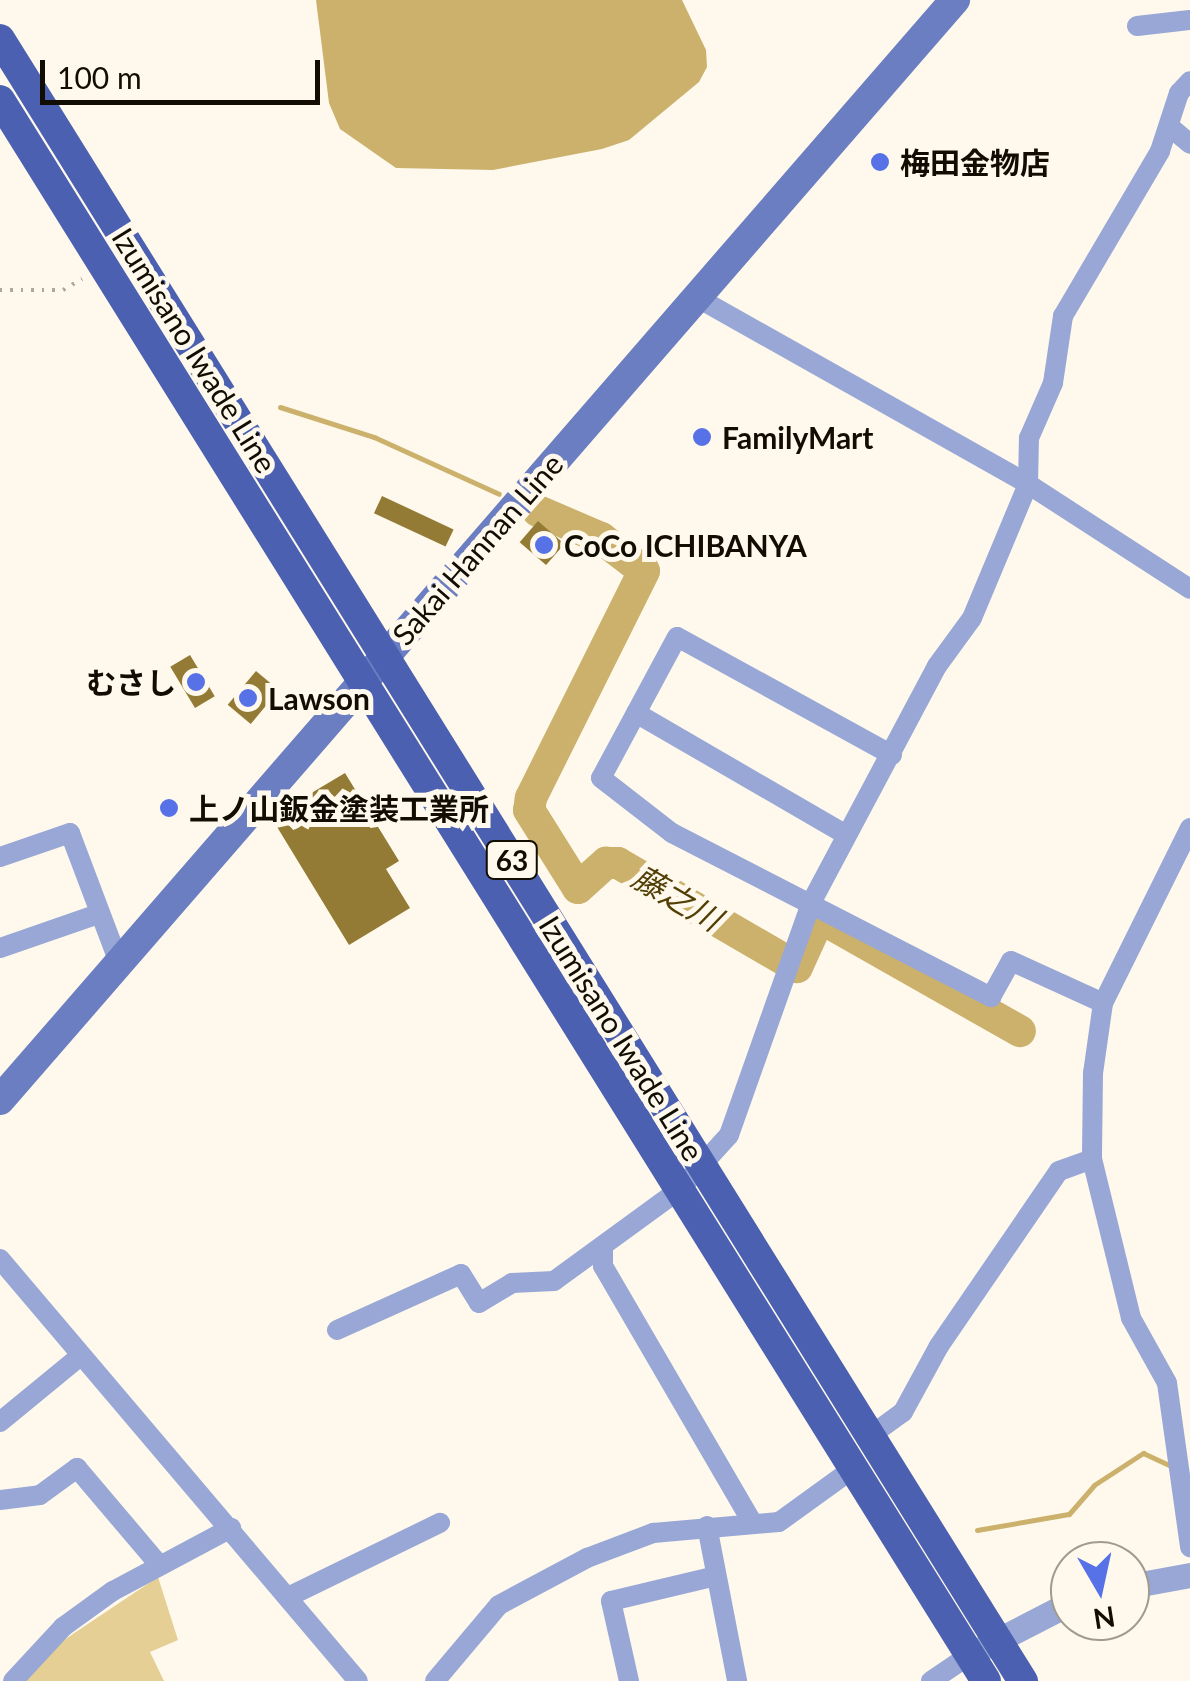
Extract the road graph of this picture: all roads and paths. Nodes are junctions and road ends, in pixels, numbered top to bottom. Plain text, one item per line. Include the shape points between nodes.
1 (955, 0) edge
2 (1190, 20) edge
3 (1137, 26) dead end
4 (0, 39) edge
5 (1190, 81) edge
6 (0, 100) edge
7 (1170, 127) junction
8 (1190, 144) edge
9 (104, 267) junction
10 (0, 290) edge
11 (698, 298) junction
12 (1028, 484) junction
13 (1190, 588) edge
14 (385, 654) junction
15 (362, 684) junction
16 (636, 713) junction
17 (892, 756) junction
18 (1190, 828) edge
19 (845, 834) junction
20 (0, 857) edge
21 (811, 904) junction
22 (98, 914) junction
23 (0, 948) edge
24 (120, 962) junction
25 (1103, 1003) junction
26 (0, 1100) edge
27 (1092, 1159) junction
28 (701, 1165) junction
29 (680, 1190) junction
30 (603, 1250) junction
31 (0, 1259) edge
32 (337, 1330) dead end
33 (79, 1357) junction
34 (0, 1422) edge
35 (870, 1436) junction
36 (854, 1468) junction
37 (0, 1500) edge
38 (752, 1522) junction
39 (440, 1524) dead end
40 (708, 1526) junction
41 (231, 1528) junction
42 (1190, 1547) edge
43 (160, 1566) junction
44 (1190, 1575) edge
45 (716, 1576) junction
46 (1150, 1582) edge
47 (290, 1596) junction
48 (1050, 1613) edge
49 (999, 1640) junction
50 (970, 1654) junction
51 (14, 1681) edge
52 (358, 1681) edge
53 (435, 1681) edge
54 (630, 1681) edge
55 (737, 1681) edge
56 (931, 1681) edge
57 (986, 1681) edge
58 (1023, 1681) edge

1 - 11 main road, Sakai Hannan Line
2 - 3 street
4 - 14 main road, Izumisano Iwade Line / 63
5 - 7 street via 1179,93
6 - 9 main road, Izumisano Iwade Line / 63
7 - 8 street
7 - 12 street via 1063,316 1053,383 1028,438
9 - 10 path via 63,290
9 - 15 main road, Izumisano Iwade Line / 63
11 - 12 street
11 - 14 main road, Sakai Hannan Line
12 - 13 street
12 - 17 street via 972,618 937,666
14 - 15 main road, Sakai Hannan Line
14 - 28 main road, Izumisano Iwade Line / 63
15 - 24 main road, Sakai Hannan Line
15 - 29 main road, Izumisano Iwade Line / 63
16 - 17 street via 677,637
16 - 19 street
16 - 21 street via 601,778 672,832
17 - 19 street
18 - 25 street
19 - 21 street
20 - 22 street via 70,832
21 - 25 street via 990,997 1011,961
21 - 28 street via 729,1135
22 - 23 street
22 - 24 street
24 - 26 main road, Sakai Hannan Line
25 - 27 street via 1092,1073
27 - 35 street via 1059,1171 939,1346 903,1412
27 - 42 street via 1131,1318 1167,1382
28 - 29 street
28 - 35 main road, Izumisano Iwade Line / 63
29 - 30 street
29 - 36 main road, Izumisano Iwade Line / 63
30 - 32 street via 554,1281 512,1283 479,1303 460,1274
30 - 38 street via 603,1266
31 - 33 street
33 - 34 street
33 - 41 street
35 - 49 main road, Izumisano Iwade Line / 63
36 - 38 street via 779,1522
36 - 50 main road, Izumisano Iwade Line / 63
37 - 43 street via 40,1495 77,1468
38 - 40 street
39 - 47 street
40 - 45 street
40 - 53 street via 620,1545 500,1605
41 - 43 street
41 - 47 street
43 - 51 street via 63,1628
44 - 46 street
45 - 54 street via 611,1601
45 - 55 street
47 - 52 street
48 - 49 street
49 - 50 street
49 - 58 main road, Izumisano Iwade Line / 63
50 - 56 street
50 - 57 main road, Izumisano Iwade Line / 63

